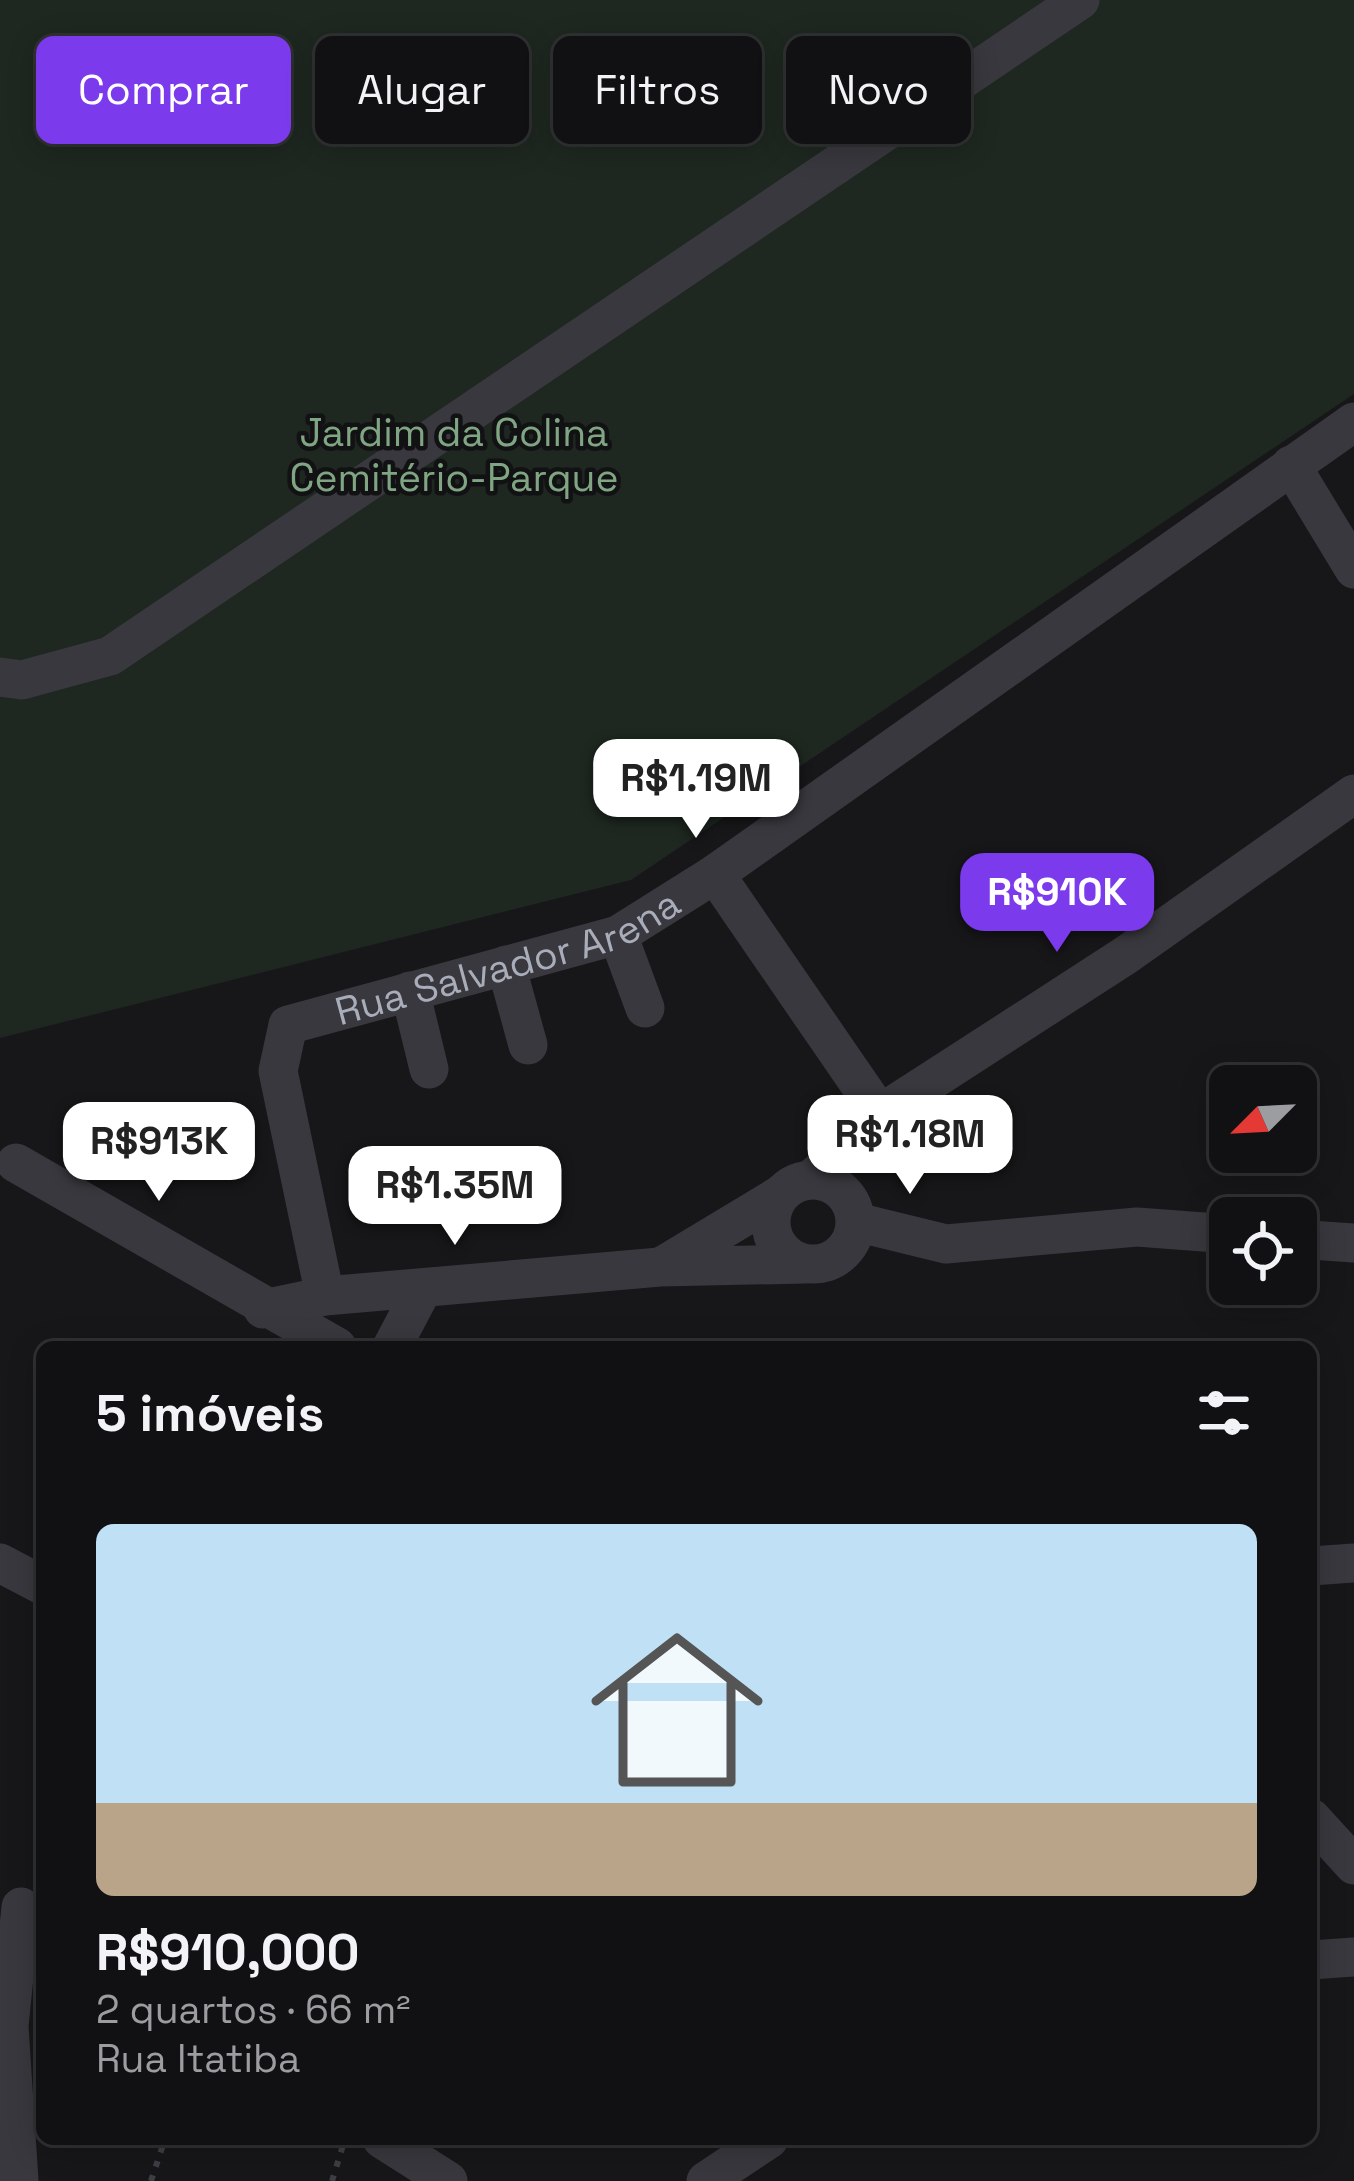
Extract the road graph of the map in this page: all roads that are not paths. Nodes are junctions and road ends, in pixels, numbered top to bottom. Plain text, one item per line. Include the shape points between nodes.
1 (1080, 0) edge
2 (1354, 422) edge
3 (1292, 465) junction
4 (1354, 569) edge
5 (0, 677) edge
6 (1354, 794) edge
7 (715, 874) junction
8 (619, 935) junction
9 (506, 965) junction
10 (410, 991) junction
11 (645, 1008) dead end
12 (528, 1045) dead end
13 (429, 1070) dead end
14 (880, 1114) junction
15 (16, 1163) dead end
16 (796, 1187) junction
17 (856, 1222) junction
18 (1209, 1232) edge
19 (1317, 1240) edge
20 (1354, 1243) edge
21 (946, 1244) junction
22 (820, 1262) junction
23 (660, 1268) junction
24 (423, 1288) junction
25 (325, 1295) junction
26 (263, 1309) junction
27 (325, 1341) edge
28 (395, 1341) edge
29 (0, 1563) edge
30 (1354, 1563) edge
31 (1317, 1566) edge
32 (36, 1582) edge
33 (1317, 1825) edge
34 (1354, 1865) edge
35 (21, 1906) edge
36 (1354, 1957) edge
37 (1317, 1960) edge
38 (391, 2145) edge
39 (760, 2145) edge
40 (19, 2181) edge
41 (448, 2181) edge
42 (706, 2181) edge

1 - 5 street via 110,656 22,680
2 - 3 street, Rua Salvador Arena
3 - 4 street
3 - 7 street, Rua Salvador Arena
6 - 14 street
7 - 8 street, Rua Salvador Arena
7 - 14 street
8 - 9 street, Rua Salvador Arena
8 - 11 street
9 - 10 street, Rua Salvador Arena
9 - 12 street
10 - 13 street
10 - 25 street, Rua Salvador Arena via 288,1025 281,1045 278,1071
14 - 16 street
15 - 26 street
16 - 17 street via 842,1190
16 - 22 street via 770,1222 773,1236 791,1259
16 - 23 street
17 - 21 street
17 - 22 street via 854,1237
18 - 21 street via 1137,1227
19 - 20 street
21 - 22 street
22 - 23 street
23 - 24 street
24 - 25 street
24 - 28 street
25 - 26 street
26 - 27 street
29 - 32 street
30 - 31 street
33 - 34 street
35 - 40 street via 9,2026
36 - 37 street
38 - 41 street
39 - 42 street

